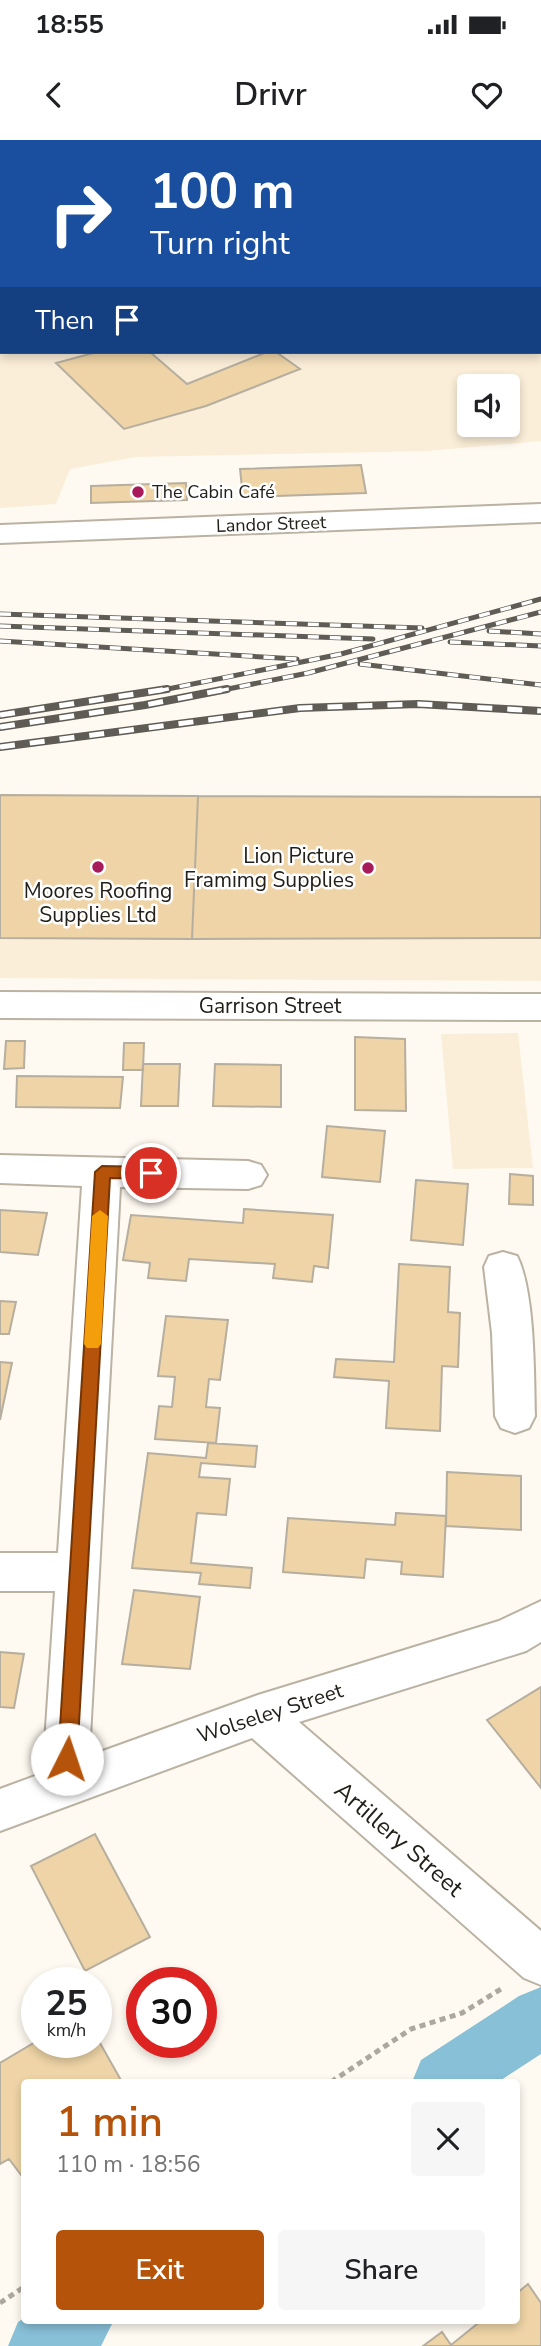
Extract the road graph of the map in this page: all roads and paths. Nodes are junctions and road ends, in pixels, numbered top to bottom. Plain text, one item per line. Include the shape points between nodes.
1 (541, 513) edge
2 (0, 534) edge
3 (0, 1005) edge
4 (541, 1007) edge
5 (0, 1170) edge
6 (102, 1172) junction
7 (248, 1175) dead end
8 (503, 1267) dead end
9 (527, 1331) edge
10 (515, 1416) dead end
11 (0, 1572) edge
12 (79, 1572) junction
13 (541, 1620) edge
14 (258, 1715) junction
15 (65, 1786) junction
16 (0, 1810) edge
17 (518, 1960) edge
18 (336, 2079) edge
19 (21, 2289) edge
20 (0, 2303) edge

1 - 2 street, Landor Street
3 - 4 street, Garrison Street
5 - 6 street
6 - 7 street
6 - 12 street
8 - 9 street
9 - 10 street
11 - 12 street
12 - 15 street
13 - 14 street, Wolseley Street via 511,1637
14 - 15 street, Wolseley Street
14 - 17 street, Artillery Street
15 - 16 street, Wolseley Street
17 - 18 path via 462,2013 411,2029
19 - 20 path

